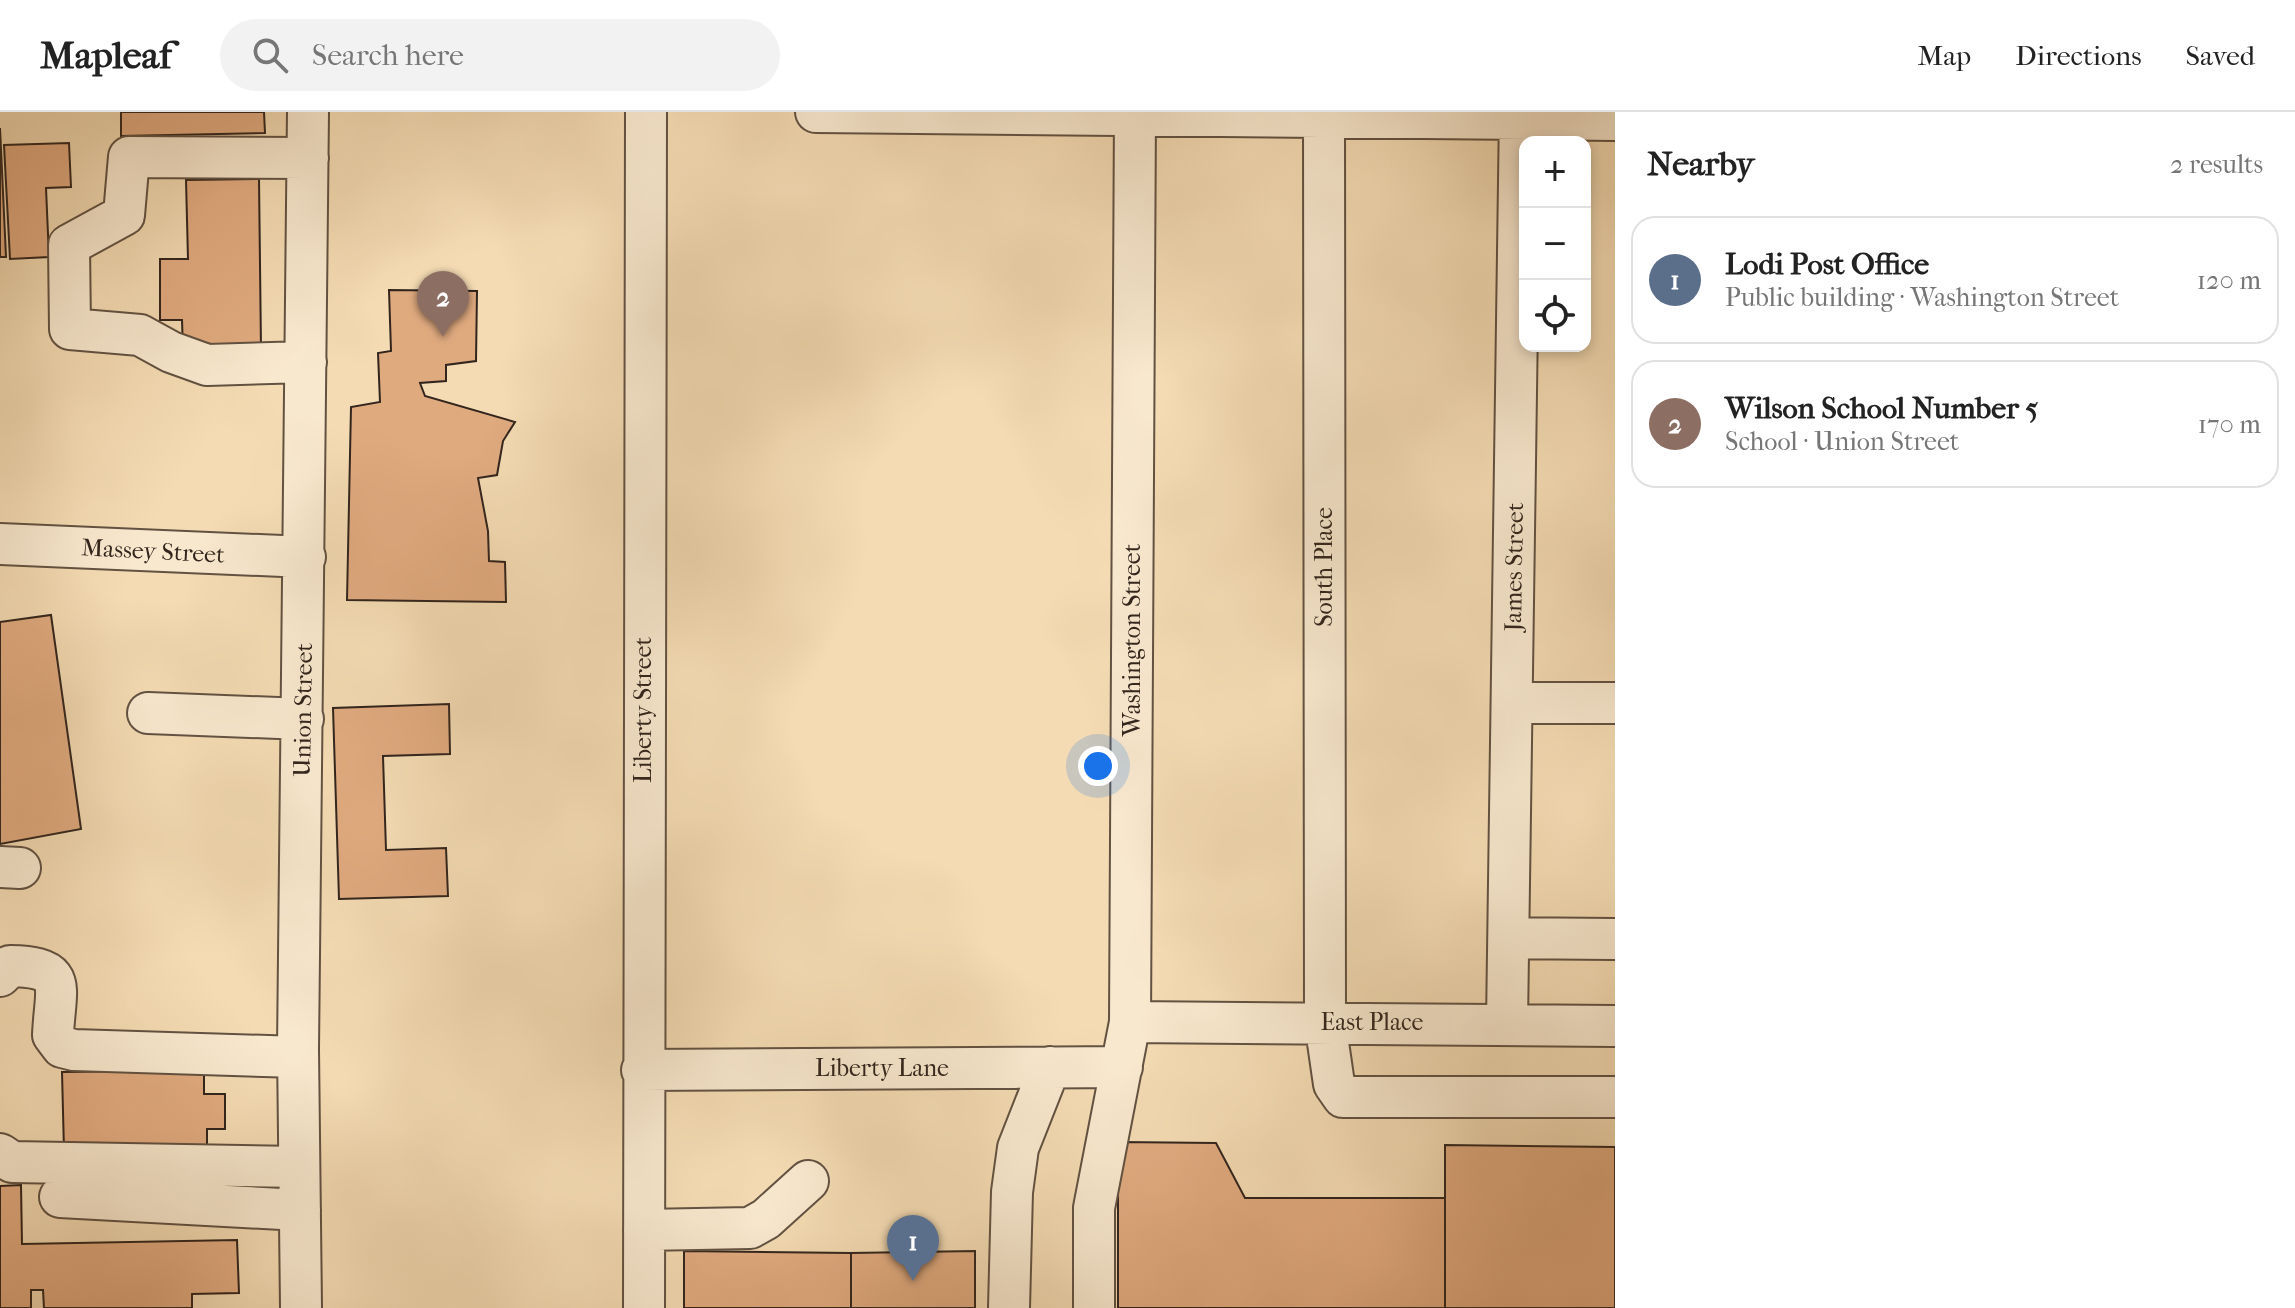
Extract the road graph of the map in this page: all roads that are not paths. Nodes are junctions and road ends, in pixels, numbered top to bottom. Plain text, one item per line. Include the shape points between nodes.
1 (308, 112) edge
2 (646, 112) edge
3 (816, 112) edge
4 (1135, 114) edge
5 (1324, 115) edge
6 (1520, 116) edge
7 (1615, 120) edge
8 (308, 158) junction
9 (306, 362) junction
10 (0, 544) edge
11 (305, 557) junction
12 (1512, 703) junction
13 (1615, 703) edge
14 (148, 713) dead end
15 (303, 719) junction
16 (1509, 938) junction
17 (1615, 939) edge
18 (0, 976) edge
19 (1130, 1022) junction
20 (1325, 1022) junction
21 (1507, 1023) junction
22 (1615, 1026) edge
23 (298, 1057) junction
24 (1050, 1067) junction
25 (1122, 1067) junction
26 (642, 1070) junction
27 (1615, 1097) edge
28 (0, 1154) edge
29 (299, 1167) junction
30 (808, 1181) dead end
31 (60, 1197) dead end
32 (300, 1210) junction
33 (644, 1230) junction
34 (301, 1308) edge
35 (644, 1308) edge
36 (1009, 1308) edge
37 (1094, 1308) edge

1 - 8 street, Union Street
2 - 26 street, Liberty Street
3 - 4 street
4 - 5 street
4 - 19 street, Washington Street
5 - 6 street
5 - 20 street, South Place
6 - 7 street
6 - 12 street, James Street
8 - 9 street, Union Street
8 - 9 street via 129,157 124,215 69,245 70,329 140,335 207,365
9 - 11 street, Union Street
10 - 11 street, Massey Street
11 - 15 street, Union Street
12 - 13 street
12 - 16 street, James Street
14 - 15 street
15 - 23 street, Union Street
16 - 17 street
16 - 21 street, James Street
18 - 23 street via 10,966 42,967 51,973 53,1035 62,1047
19 - 20 street, East Place
19 - 25 street, Washington Street
20 - 21 street, East Place
20 - 27 street, South Place via 1334,1084 1343,1097
21 - 22 street, East Place
23 - 29 street, Union Street
24 - 25 street, Liberty Lane
24 - 26 street, Liberty Lane
24 - 36 street via 1018,1148
25 - 37 street, Washington Street via 1094,1208
26 - 33 street, Liberty Street
28 - 29 street via 12,1162
29 - 32 street, Union Street
30 - 33 street via 750,1228
31 - 32 street
32 - 34 street, Union Street
33 - 35 street, Liberty Street

